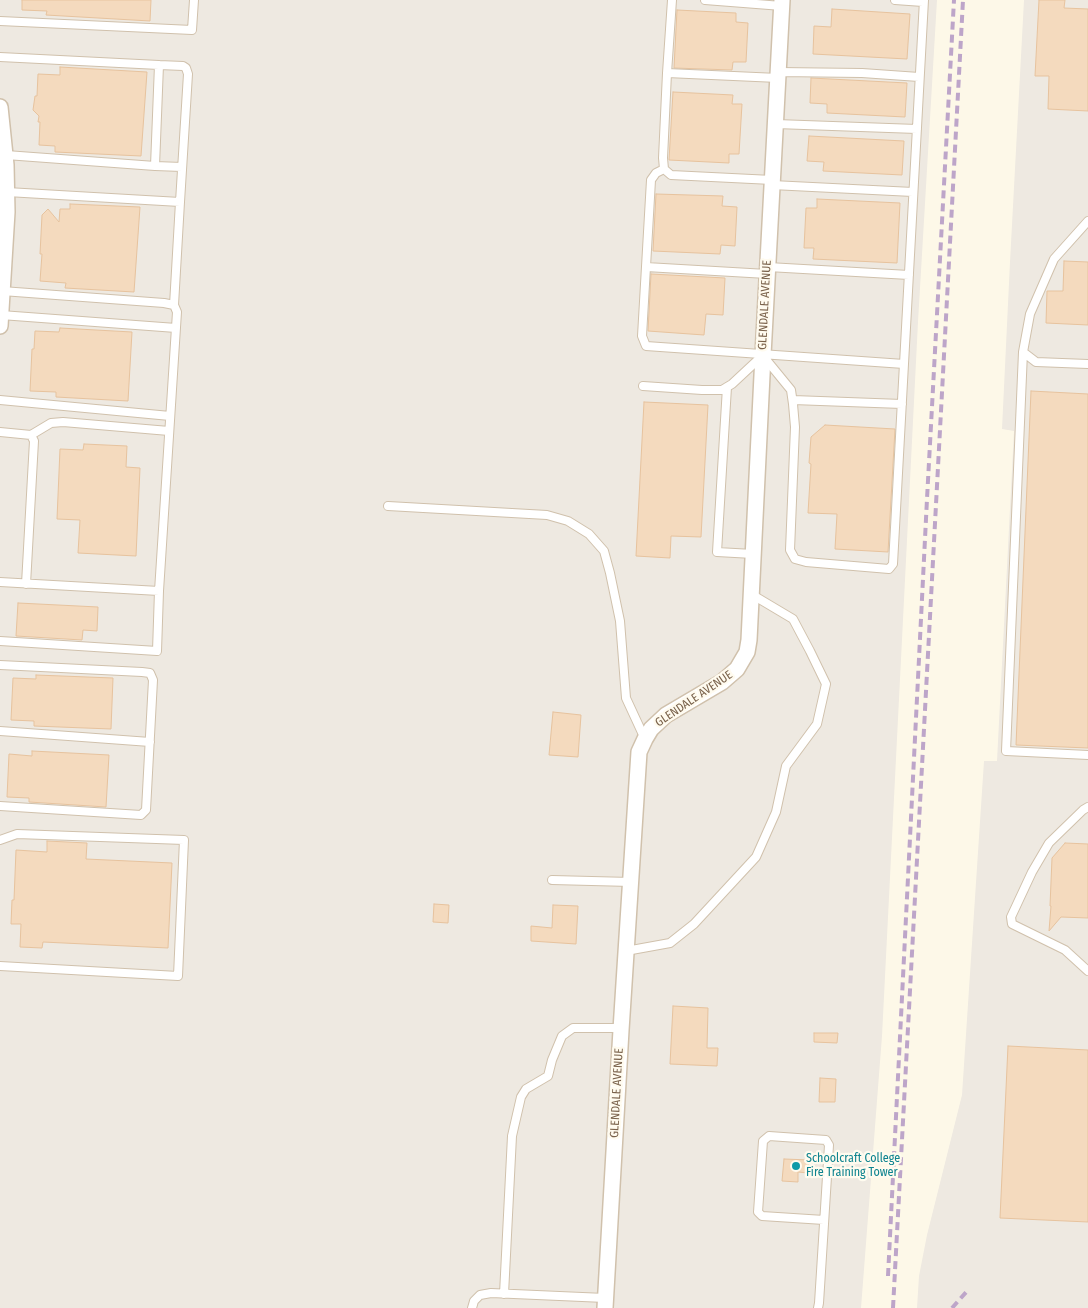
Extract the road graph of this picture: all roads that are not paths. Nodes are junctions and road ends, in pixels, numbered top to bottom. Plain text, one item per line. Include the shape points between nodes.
1 (194, 0) edge
2 (672, 0) edge
3 (705, 0) edge
4 (895, 0) edge
5 (923, 1) edge
6 (782, 3) edge
7 (0, 21) edge
8 (0, 57) edge
9 (158, 65) junction
10 (667, 73) junction
11 (778, 75) junction
12 (919, 77) junction
13 (0, 106) edge
14 (776, 124) junction
15 (917, 129) junction
16 (6, 155) junction
17 (155, 166) junction
18 (182, 167) junction
19 (664, 169) junction
20 (772, 183) junction
21 (7, 192) junction
22 (913, 192) junction
23 (180, 202) junction
24 (1088, 221) edge
25 (3, 222) edge
26 (646, 267) junction
27 (767, 270) junction
28 (909, 275) junction
29 (2, 291) junction
30 (174, 305) junction
31 (1, 315) edge
32 (0, 326) edge
33 (176, 328) junction
34 (1023, 352) junction
35 (763, 355) junction
36 (904, 364) junction
37 (1088, 364) edge
38 (643, 386) dead end
39 (727, 387) junction
40 (0, 400) edge
41 (793, 400) junction
42 (902, 404) junction
43 (170, 416) junction
44 (169, 431) junction
45 (0, 432) edge
46 (31, 435) junction
47 (388, 506) dead end
48 (753, 554) junction
49 (0, 582) edge
50 (26, 584) junction
51 (159, 591) junction
52 (751, 594) junction
53 (0, 641) edge
54 (0, 665) edge
55 (0, 730) edge
56 (645, 738) junction
57 (150, 742) junction
58 (1088, 755) edge
59 (0, 806) edge
60 (1088, 807) edge
61 (0, 840) edge
62 (552, 880) dead end
63 (631, 882) junction
64 (626, 951) junction
65 (0, 966) edge
66 (1088, 971) edge
67 (621, 1028) junction
68 (824, 1220) junction
69 (504, 1294) junction
70 (605, 1303) edge
71 (472, 1308) edge
72 (818, 1308) edge

1 - 7 lane via 192,30
2 - 10 lane
3 - 6 lane
4 - 5 lane
5 - 12 lane
6 - 11 street, GLENDALE AVENUE
8 - 9 lane
9 - 17 lane
9 - 18 lane via 183,66 188,74
10 - 11 lane
10 - 19 lane
11 - 12 lane
11 - 14 street, GLENDALE AVENUE
12 - 15 lane
13 - 16 street
14 - 15 lane
14 - 20 street, GLENDALE AVENUE
15 - 22 lane
16 - 17 lane
16 - 21 street
17 - 18 lane
18 - 23 lane
19 - 20 lane via 671,175
19 - 26 lane via 651,180
20 - 22 lane
20 - 27 street, GLENDALE AVENUE
21 - 23 lane
21 - 25 street
22 - 28 lane
23 - 30 lane
24 - 34 lane via 1054,259 1030,314
25 - 29 street
26 - 27 lane
26 - 35 lane via 642,336 646,346
27 - 28 lane
27 - 35 street, GLENDALE AVENUE
28 - 36 lane
29 - 30 lane
29 - 31 street
30 - 33 lane
31 - 32 street
31 - 33 lane
33 - 43 lane
34 - 37 lane via 1036,362
34 - 58 lane via 1006,751
35 - 36 lane
35 - 39 lane
35 - 41 lane via 791,390
35 - 48 street, GLENDALE AVENUE
36 - 42 lane
38 - 39 lane via 702,390
39 - 48 lane via 717,552
40 - 43 lane
41 - 42 lane
41 - 42 lane via 795,427 790,550 795,559 889,569 893,564
43 - 44 lane
44 - 46 lane via 63,422 51,423
44 - 51 lane
45 - 46 lane
46 - 50 lane via 34,441
47 - 56 lane via 547,515 568,521 589,534 604,552 610,573 620,621 626,698
48 - 52 street, GLENDALE AVENUE
49 - 50 lane
50 - 51 lane
51 - 53 lane via 156,651
52 - 56 street, GLENDALE AVENUE via 747,652 737,669 722,682 666,715
52 - 64 lane via 792,619 810,651 826,684 817,724 786,766 776,812 756,856 694,924 670,943
54 - 57 lane via 150,673 153,680
55 - 57 lane
56 - 63 street, GLENDALE AVENUE via 639,752
57 - 59 lane via 146,810 141,815
60 - 66 lane via 1049,843 1011,917 1012,924 1065,950
61 - 65 lane via 17,834 184,840 178,976
62 - 63 lane
63 - 64 street, GLENDALE AVENUE
64 - 67 street, GLENDALE AVENUE
67 - 69 lane via 573,1028 562,1036 548,1076 526,1089 521,1097 512,1136
67 - 70 street, GLENDALE AVENUE
68 - 68 lane via 830,1145 826,1140 769,1136 763,1141 758,1212 762,1216
68 - 72 lane
69 - 70 lane
69 - 71 lane via 480,1295

